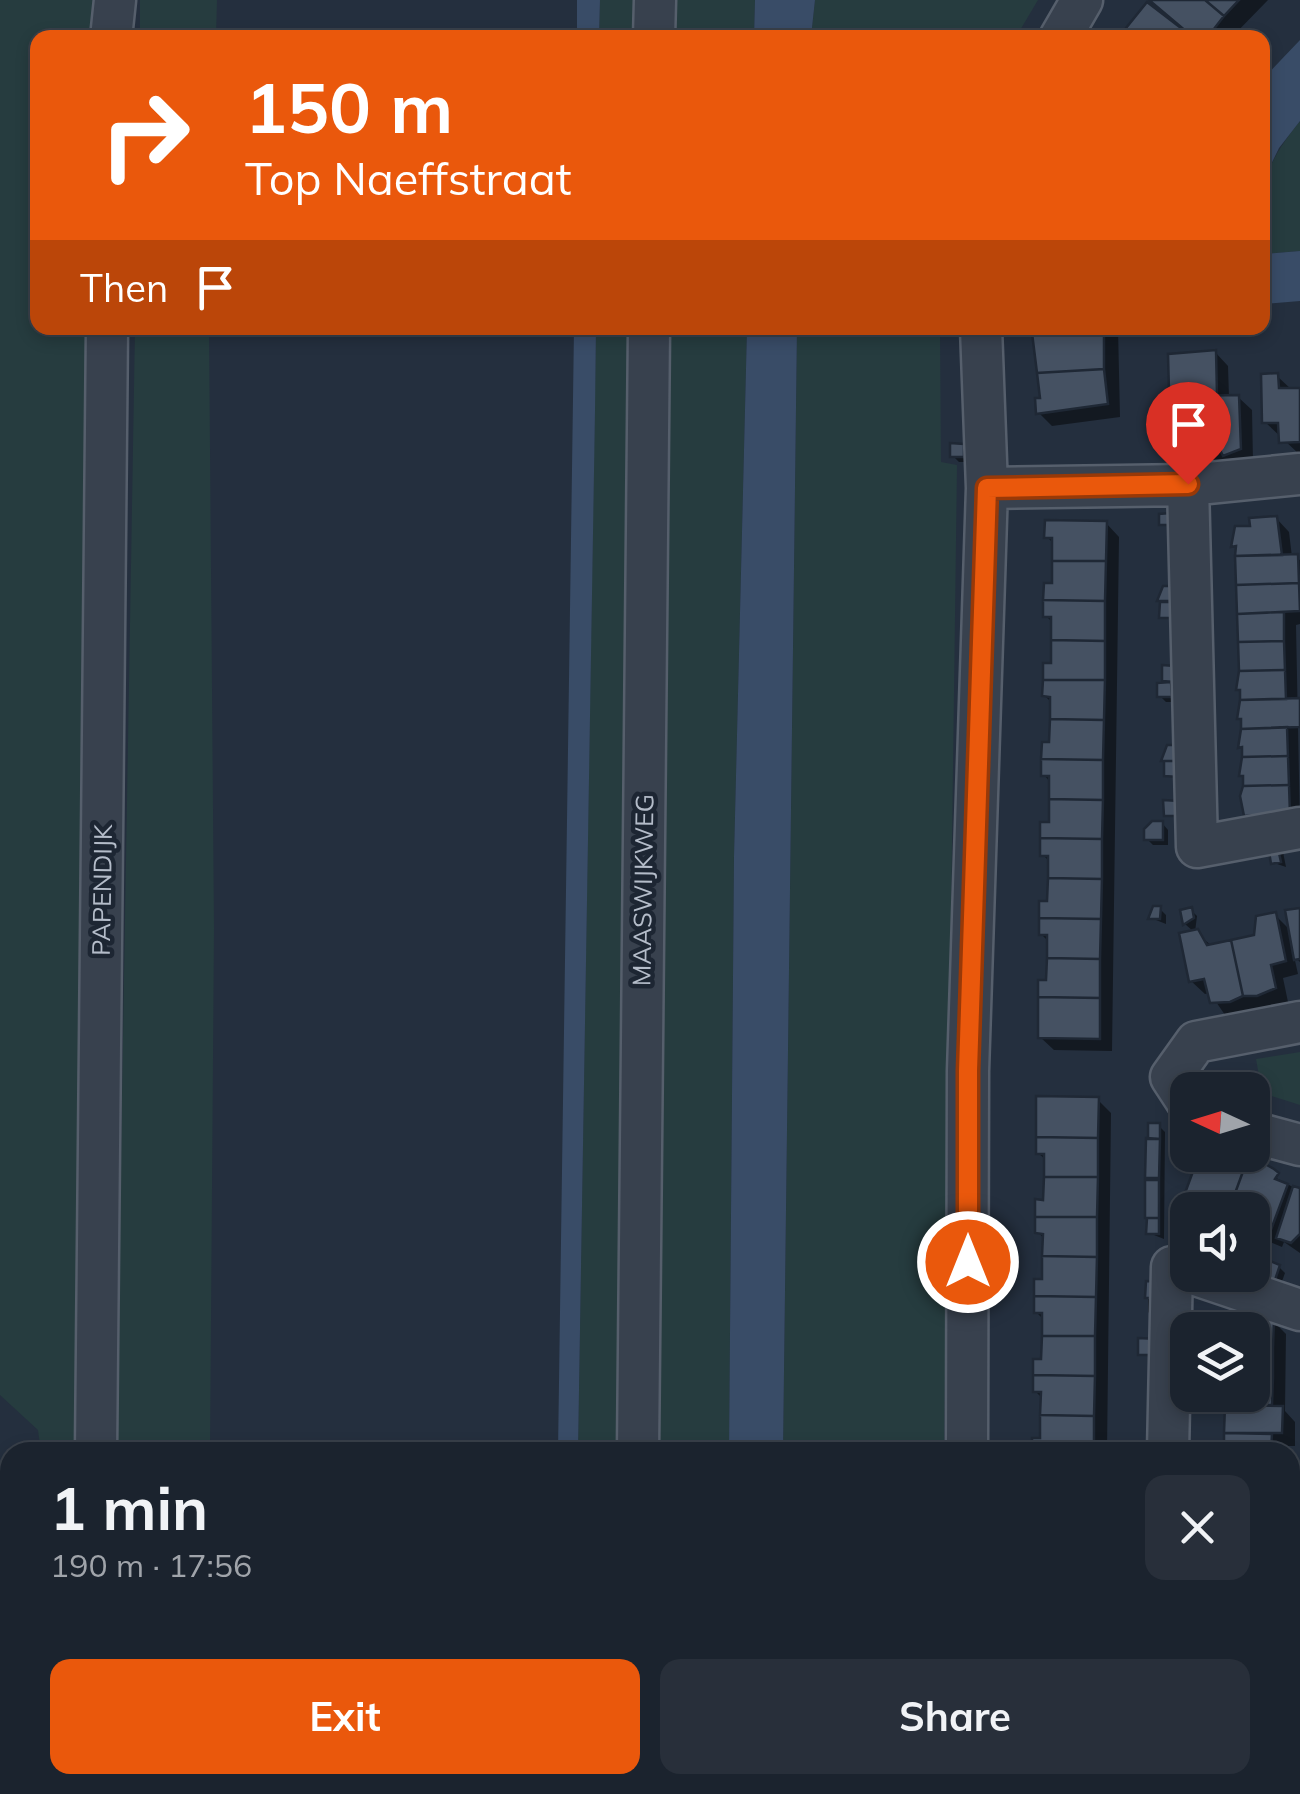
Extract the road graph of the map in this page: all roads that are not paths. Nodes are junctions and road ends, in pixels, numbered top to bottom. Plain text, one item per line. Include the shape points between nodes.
1 (115, 0) edge
2 (654, 0) edge
3 (1082, 0) edge
4 (112, 30) edge
5 (654, 30) edge
6 (1065, 30) edge
7 (107, 335) edge
8 (650, 335) edge
9 (981, 335) edge
10 (1300, 474) edge
11 (1188, 484) junction
12 (987, 488) junction
13 (1300, 828) edge
14 (1300, 1022) edge
15 (1175, 1072) edge
16 (1270, 1137) edge
17 (1300, 1145) edge
18 (1183, 1292) edge
19 (1247, 1292) edge
20 (1300, 1310) edge
21 (96, 1442) edge
22 (638, 1442) edge
23 (967, 1442) edge
24 (1169, 1442) edge

1 - 4 street
2 - 5 street
3 - 6 street
7 - 21 street, PAPENDIJK
8 - 22 street, MAASWIJKWEG
9 - 12 street
10 - 11 street
11 - 12 street
11 - 13 street via 1198,847
12 - 23 street via 968,1071
14 - 15 street via 1196,1042
16 - 17 street
18 - 24 street
19 - 20 street

